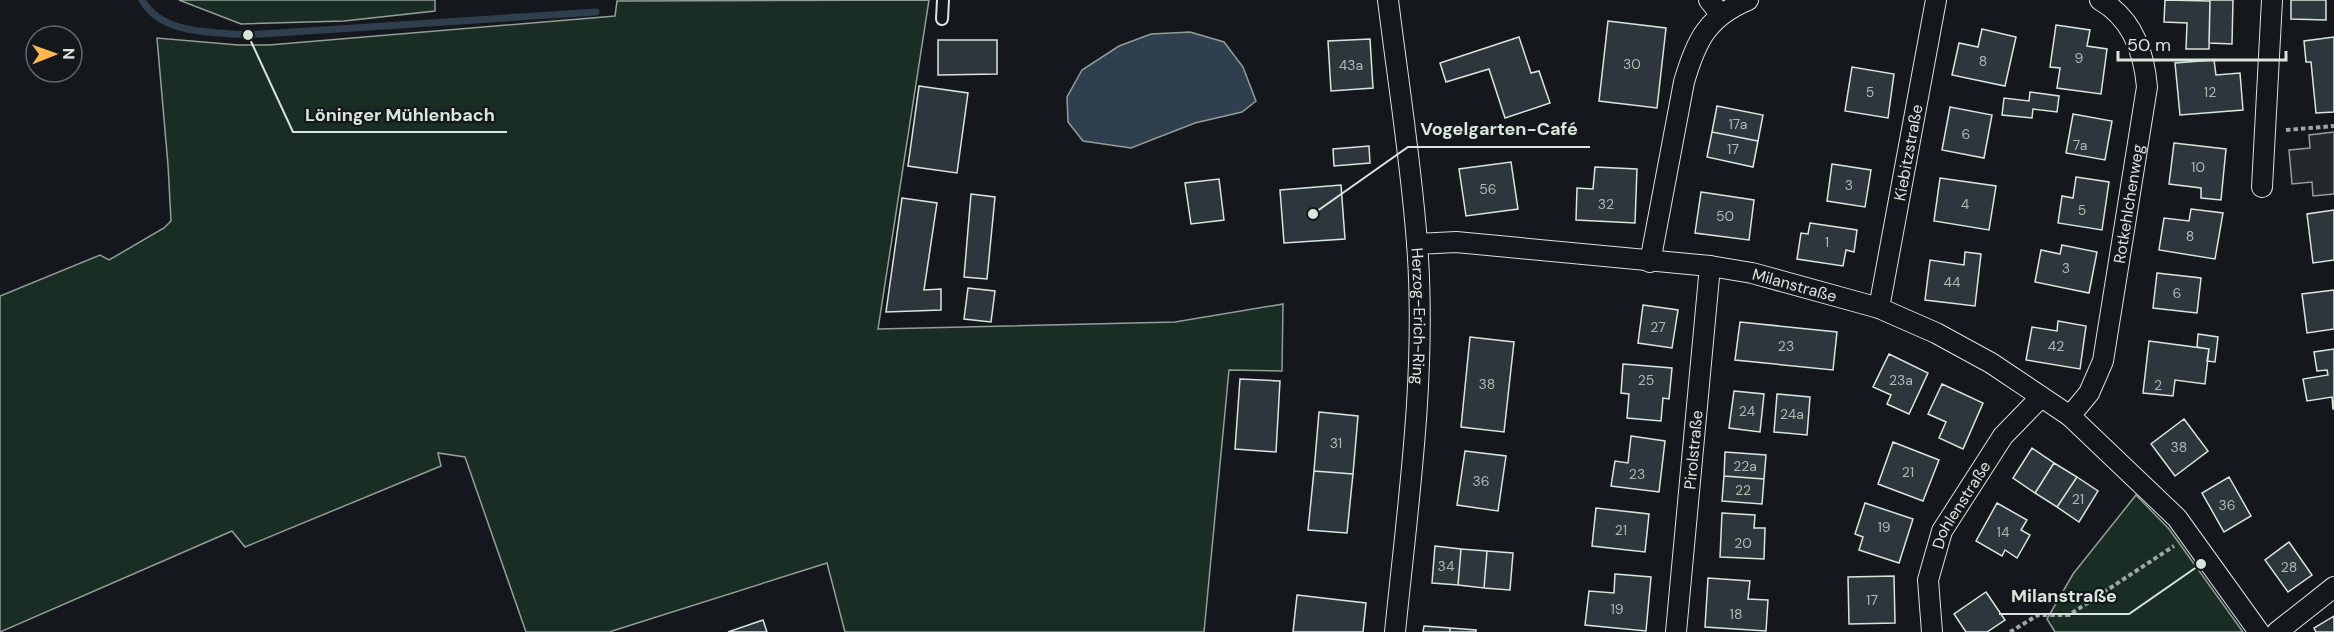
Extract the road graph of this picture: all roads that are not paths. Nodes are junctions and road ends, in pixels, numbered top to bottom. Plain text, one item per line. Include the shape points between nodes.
1 (943, 0) edge
2 (1388, 0) edge
3 (1748, 0) edge
4 (1936, 0) edge
5 (2100, 0) edge
6 (2272, 0) edge
7 (1715, 7) edge
8 (942, 19) dead end
9 (2262, 187) dead end
10 (1417, 244) junction
11 (1650, 262) junction
12 (1710, 266) junction
13 (1879, 308) junction
14 (2041, 397) junction
15 (2070, 416) junction
16 (2334, 587) edge
17 (1395, 632) edge
18 (1676, 632) edge
19 (1932, 632) edge
20 (2259, 632) edge
21 (2277, 632) edge

1 - 8 lane
2 - 10 street, Herzog-Erich-Ring
3 - 7 street
4 - 13 street, Kiebitzstraße
5 - 15 street, Rotkehlchenweg via 2127,23 2137,41 2147,87 2103,361 2089,393
6 - 9 street
7 - 11 street via 1692,53 1684,82
10 - 11 street, Milanstraße via 1456,242
10 - 17 street, Herzog-Erich-Ring via 1417,412
11 - 12 street, Milanstraße
12 - 13 street, Milanstraße via 1752,273
12 - 18 street, Pirolstraße
13 - 14 street, Milanstraße via 1982,358
14 - 15 street, Milanstraße
14 - 19 street, Dohlenstraße via 2002,436 1942,531 1928,580
15 - 20 street, Milanstraße via 2177,518
16 - 21 street

